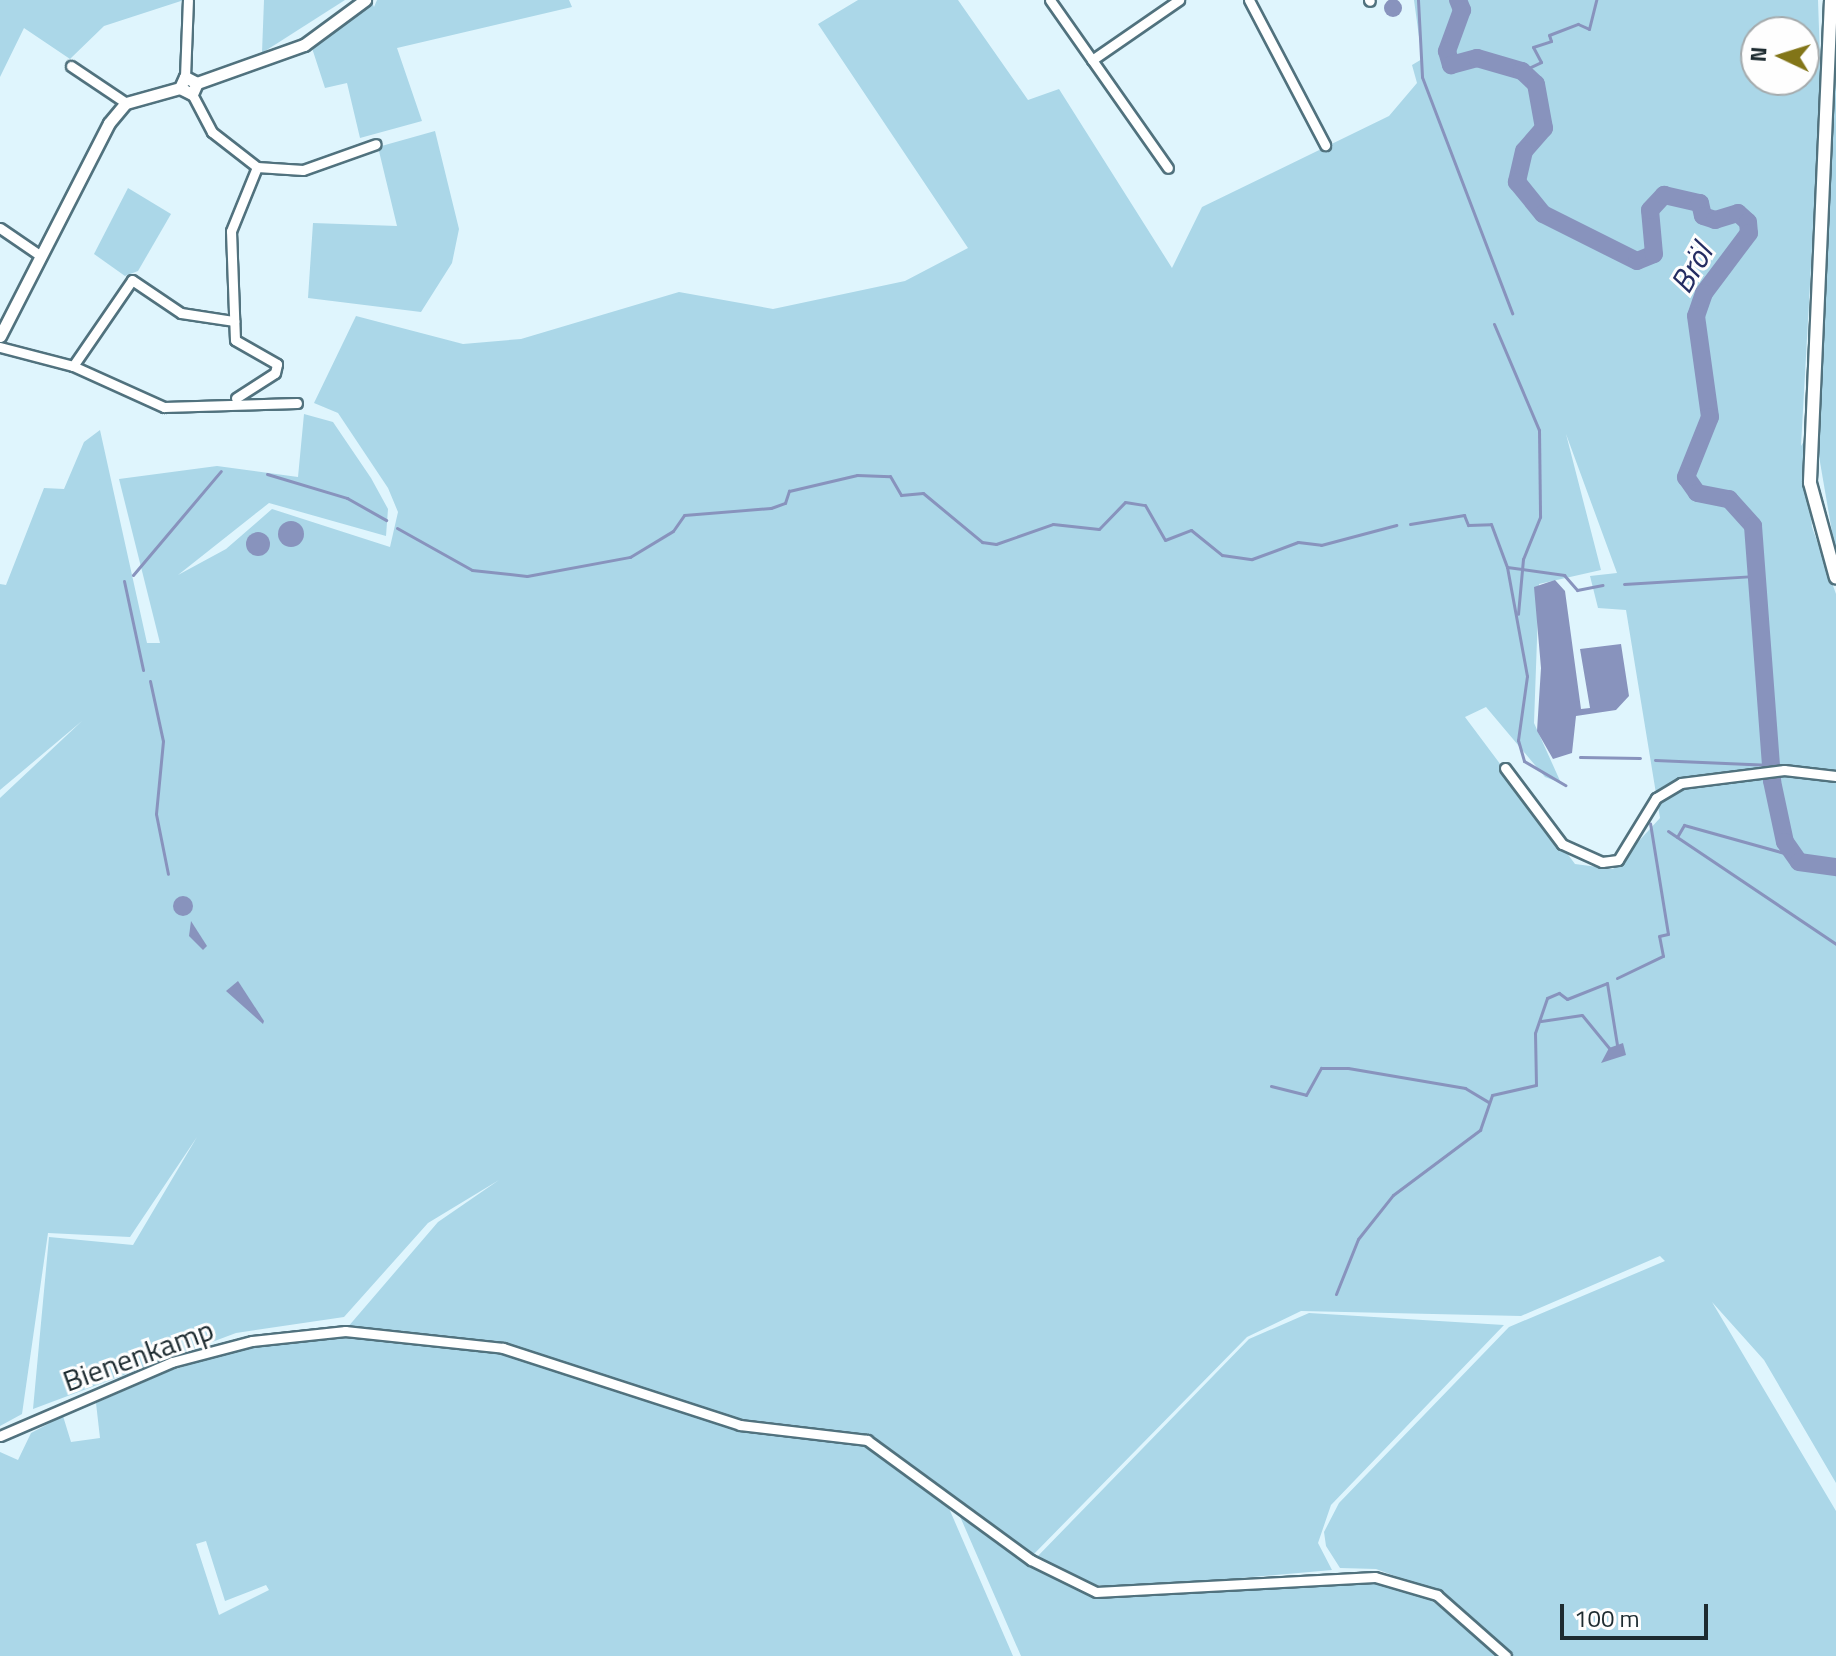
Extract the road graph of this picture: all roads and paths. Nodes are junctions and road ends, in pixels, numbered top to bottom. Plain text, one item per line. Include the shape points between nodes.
1 (188, 0) edge
2 (365, 0) edge
3 (1050, 0) edge
4 (1179, 0) edge
5 (1249, 0) edge
6 (1831, 0) edge
7 (1092, 60) junction
8 (71, 66) dead end
9 (183, 82) junction
10 (194, 88) junction
11 (126, 103) junction
12 (376, 144) dead end
13 (1325, 145) dead end
14 (257, 167) junction
15 (1168, 168) dead end
16 (0, 228) edge
17 (41, 256) junction
18 (234, 321) junction
19 (0, 336) edge
20 (0, 347) edge
21 (73, 366) junction
22 (234, 400) junction
23 (297, 403) dead end
24 (1836, 578) edge
25 (1505, 768) dead end
26 (1836, 776) edge
27 (0, 1436) edge
28 (1506, 1656) edge

1 - 9 street
2 - 10 street via 304,45
3 - 7 street
4 - 7 street
5 - 13 street
6 - 24 main road via 1810,483
7 - 15 street
8 - 11 street
9 - 10 street
9 - 11 street
10 - 14 street via 212,132
11 - 17 street
12 - 14 street via 303,170
14 - 18 street via 231,231
16 - 17 street
17 - 19 street
18 - 21 street via 181,313 132,280
18 - 22 street via 235,340 277,364 275,373
20 - 21 street
21 - 22 street via 164,407
22 - 23 street
25 - 26 street via 1572,852 1610,862 1640,829 1649,810 1681,783 1784,770
27 - 28 street, Bienenkamp via 172,1362 252,1341 345,1331 503,1348 740,1425 867,1440 1031,1560 1096,1592 1375,1577 1437,1595

